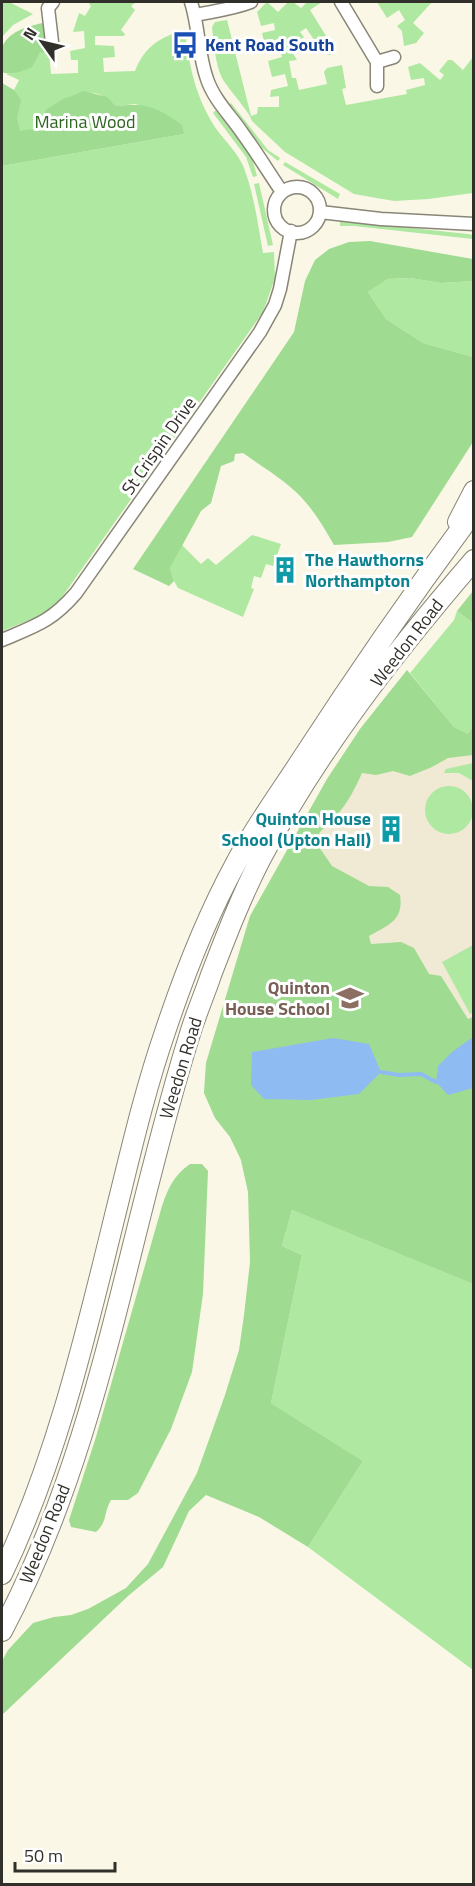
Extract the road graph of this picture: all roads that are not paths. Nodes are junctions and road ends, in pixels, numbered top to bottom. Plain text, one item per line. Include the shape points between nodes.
1 (53, 2) edge
2 (191, 2) edge
3 (251, 2) edge
4 (340, 2) edge
5 (195, 15) junction
6 (52, 42) dead end
7 (394, 57) dead end
8 (377, 62) junction
9 (377, 86) dead end
10 (282, 192) junction
11 (320, 212) junction
12 (474, 224) edge
13 (291, 231) junction
14 (474, 491) edge
15 (474, 511) edge
16 (447, 547) junction
17 (474, 560) edge
18 (2, 640) edge
19 (2, 1574) edge
20 (2, 1631) edge

1 - 6 street via 48,8
2 - 5 street
3 - 5 street via 230,10
4 - 8 street
5 - 10 street via 207,81
7 - 8 street
8 - 9 street
10 - 11 street via 290,188 308,189 315,195
10 - 13 street via 276,199 275,217 279,225
11 - 12 street
11 - 13 street via 312,227 304,232
13 - 18 street, St Crispin Drive via 275,305 201,418 63,608 47,621
14 - 16 highway
15 - 16 highway, Weedon Road
16 - 19 highway, Weedon Road via 332,712 261,823 236,863 203,934 165,1032 90,1320 50,1454
17 - 20 highway, Weedon Road via 345,722 260,861 228,931 189,1034 79,1448 31,1570

